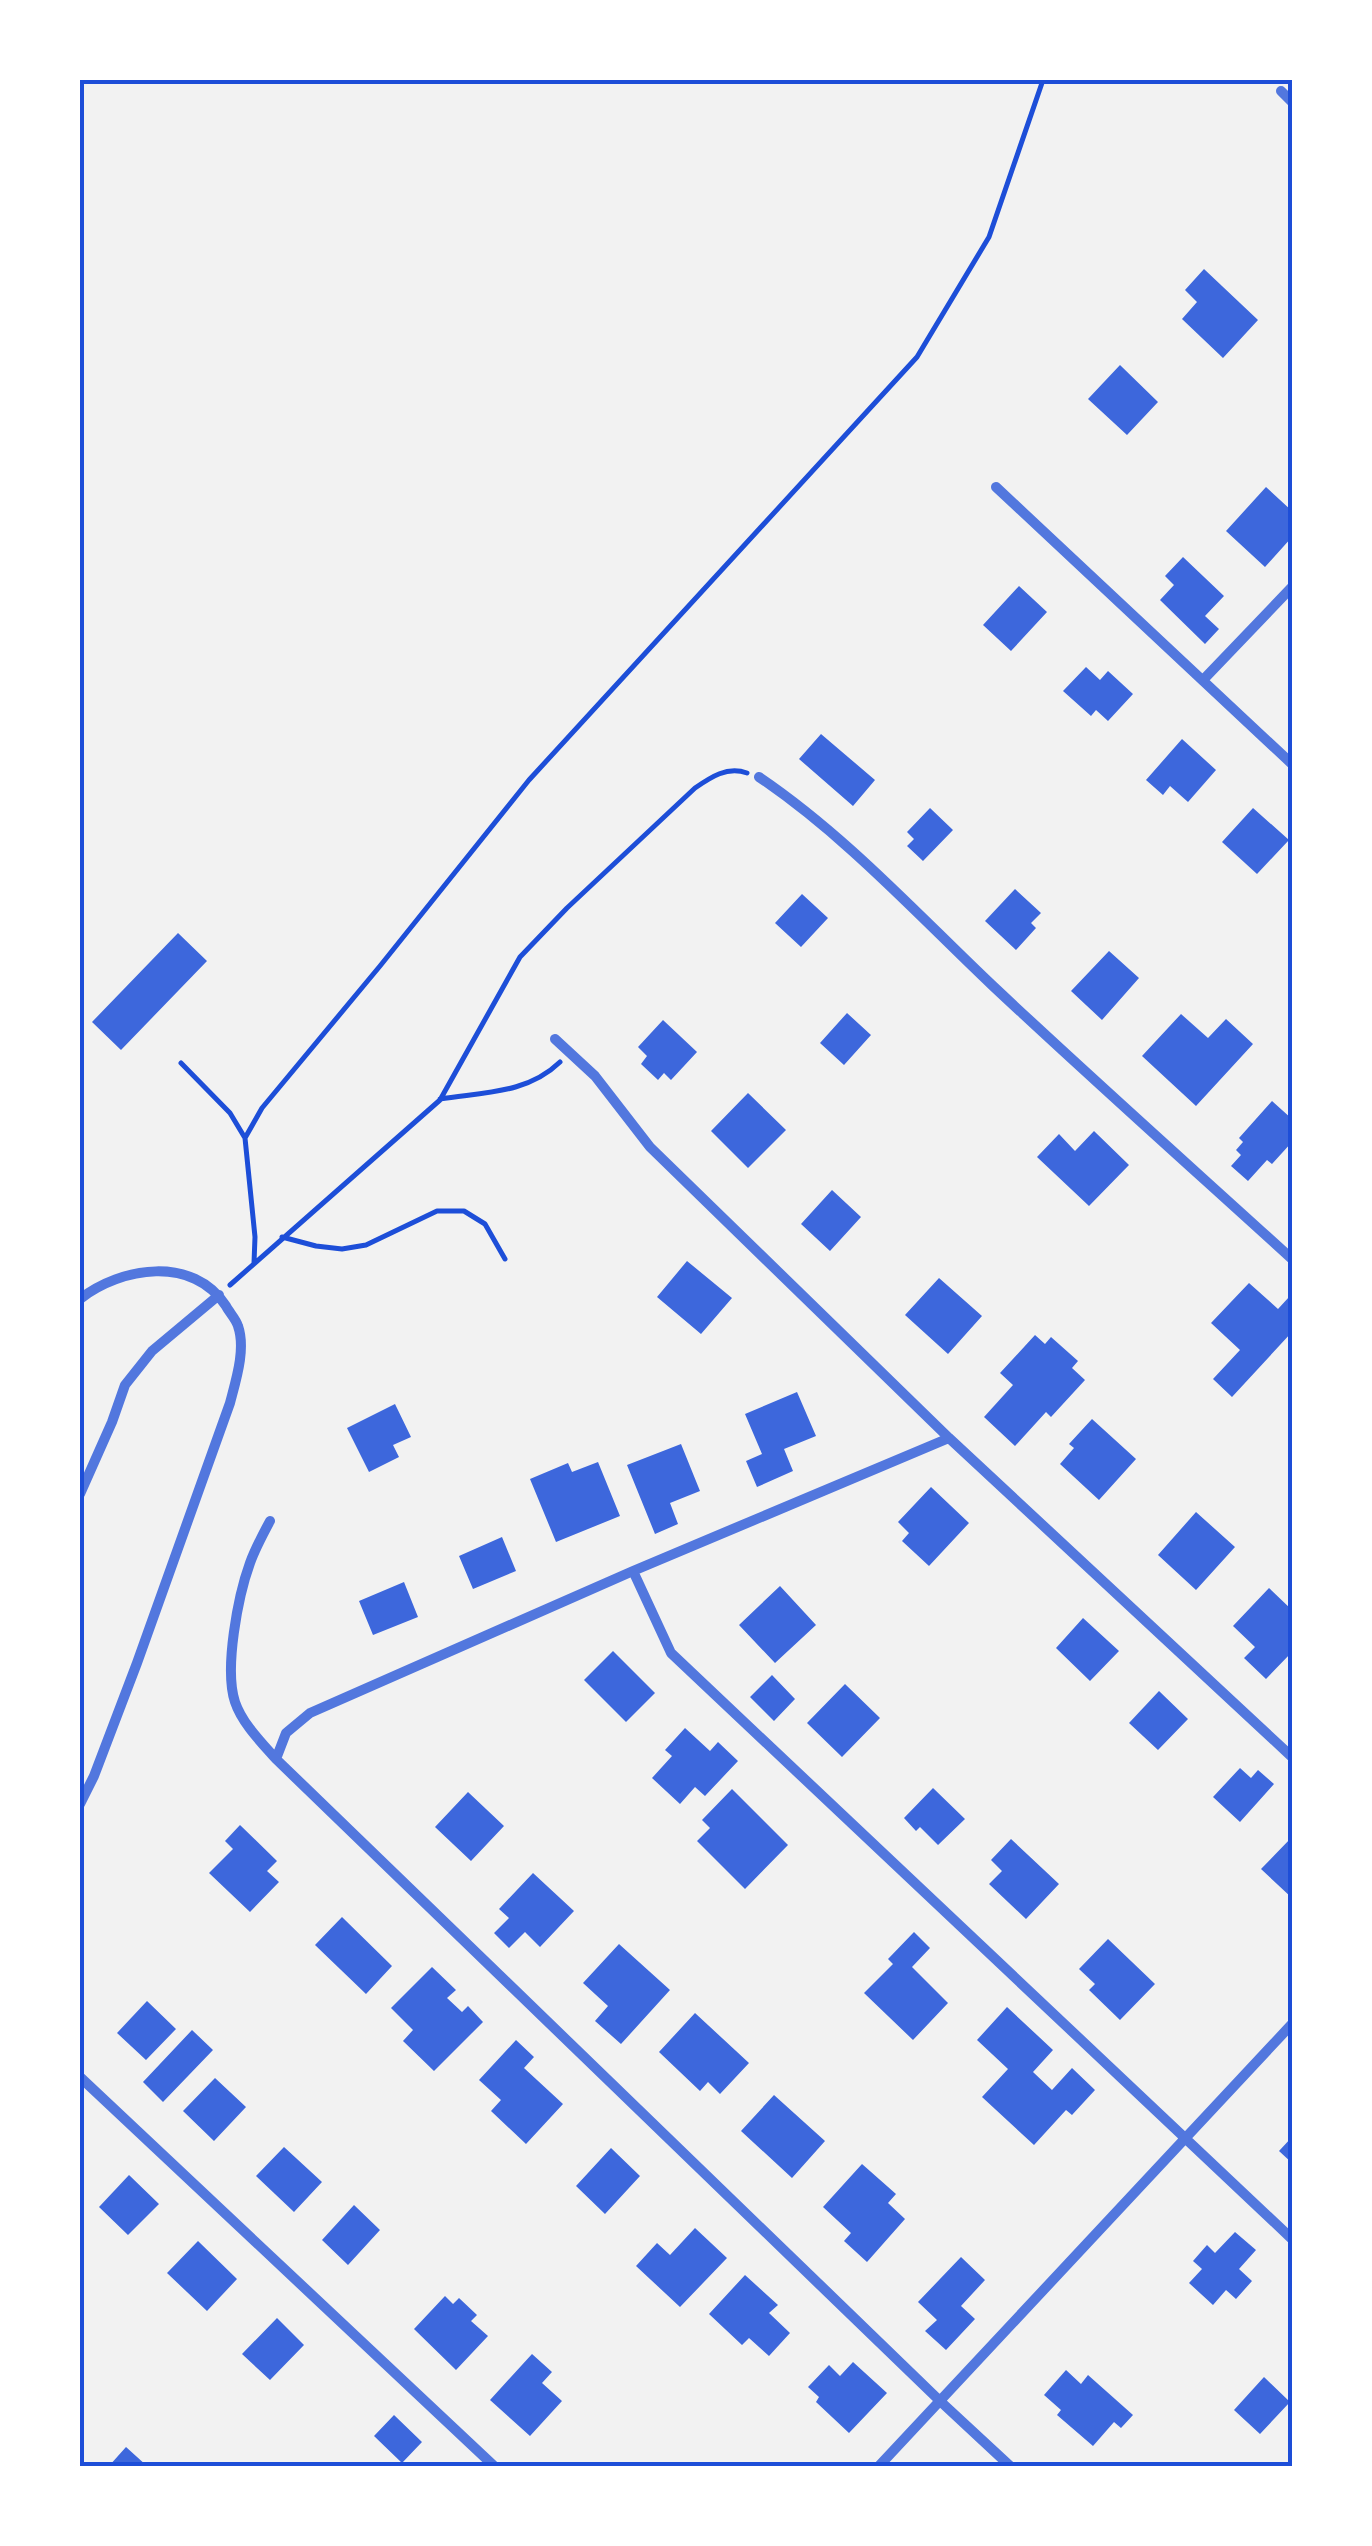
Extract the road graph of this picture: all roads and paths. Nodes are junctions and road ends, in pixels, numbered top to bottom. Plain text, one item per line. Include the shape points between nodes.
1 (1043, 80) edge
2 (1281, 91) dead end
3 (1292, 102) edge
4 (996, 487) dead end
5 (1292, 587) edge
6 (1202, 680) junction
7 (1292, 764) edge
8 (759, 778) joint
9 (556, 1039) dead end
10 (570, 1052) junction
11 (181, 1064) dead end
12 (440, 1100) junction
13 (244, 1138) junction
14 (282, 1237) junction
15 (506, 1258) dead end
16 (1292, 1259) edge
17 (254, 1263) junction
18 (219, 1295) junction
19 (80, 1299) edge
20 (950, 1438) junction
21 (80, 1494) edge
22 (270, 1520) dead end
23 (633, 1572) junction
24 (1292, 1757) edge
25 (276, 1759) junction
26 (80, 1804) edge
27 (1292, 2024) edge
28 (80, 2077) edge
29 (1184, 2140) junction
30 (1292, 2240) edge
31 (940, 2401) junction
32 (494, 2466) edge
33 (879, 2466) edge
34 (1010, 2466) edge

1 - 13 path via 989,238 917,356 530,780
2 - 3 street
4 - 6 street
5 - 6 street
6 - 7 street
8 - 12 path via 739,770 716,774 695,788 567,908 520,957
8 - 16 street via 800,805
9 - 10 street
10 - 12 path via 548,1074 518,1088
10 - 20 street via 650,1147
11 - 13 path via 230,1113
12 - 14 path
13 - 17 path
14 - 15 path via 342,1249 366,1245 437,1211 464,1211 485,1224
14 - 17 path
17 - 18 path
18 - 19 street via 178,1272 132,1272
18 - 21 street via 152,1351 125,1385
18 - 26 street via 239,1326 234,1389
20 - 23 street
20 - 24 street
22 - 25 street via 250,1563 230,1672 235,1704
23 - 25 street via 310,1713 286,1733
23 - 29 street via 671,1653
25 - 31 street
27 - 29 street
28 - 32 street
29 - 30 street
29 - 31 street
31 - 33 street
31 - 34 street

